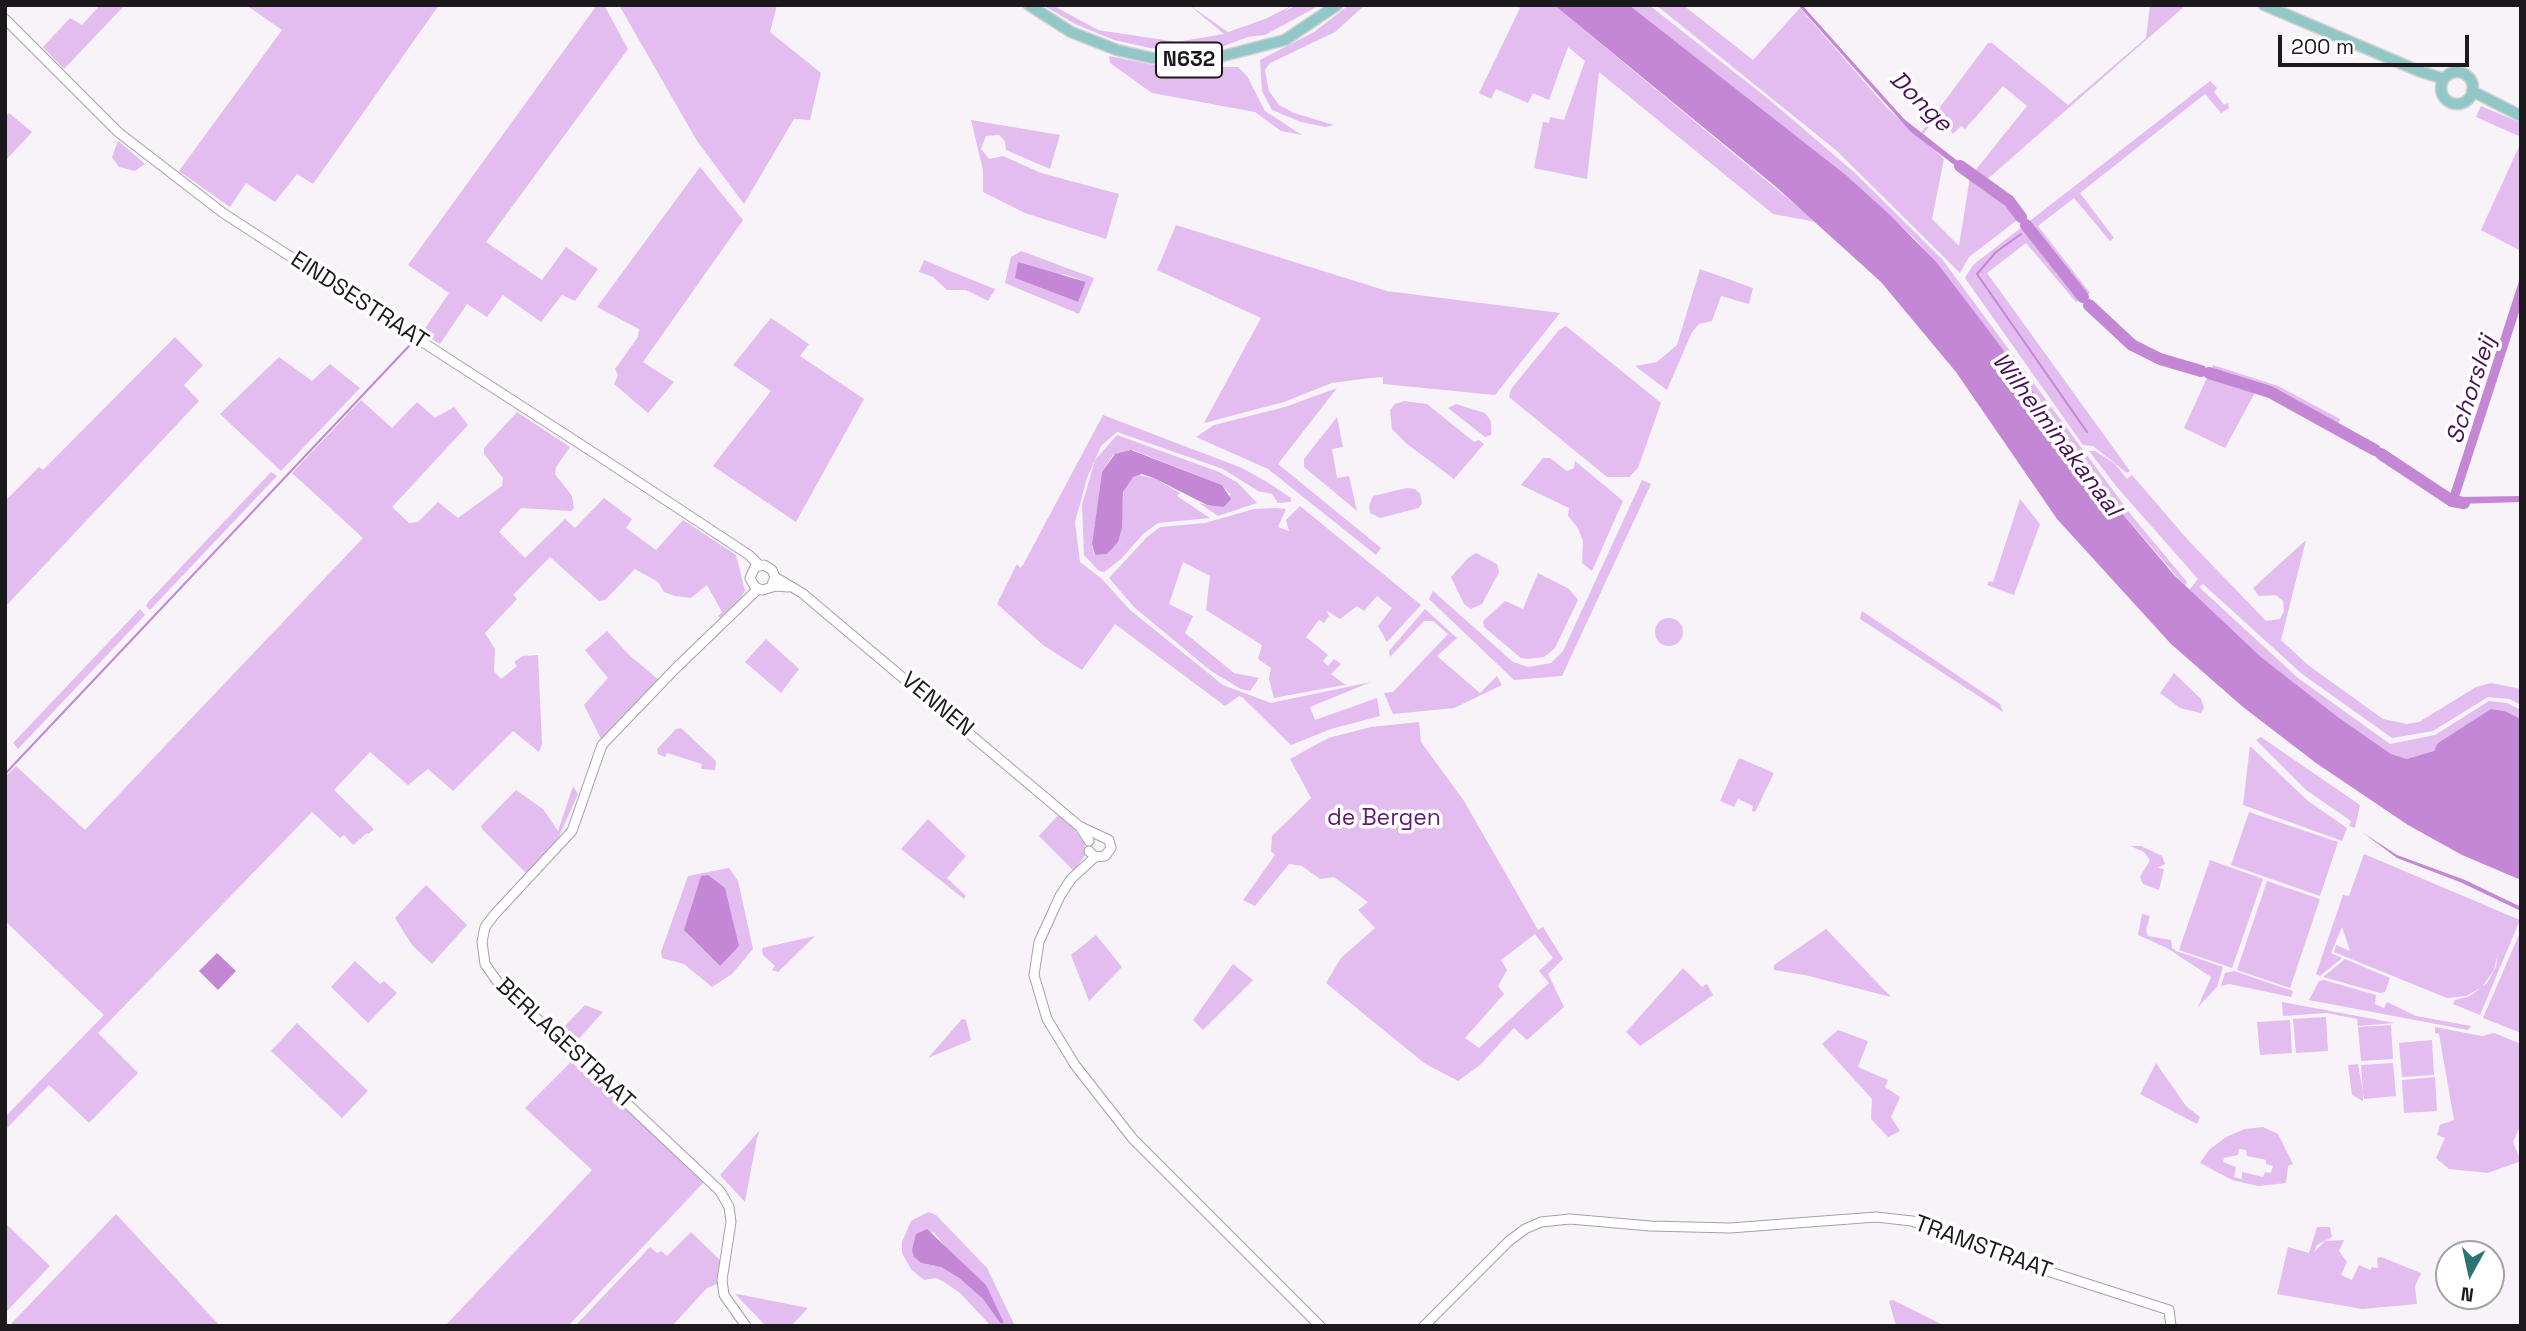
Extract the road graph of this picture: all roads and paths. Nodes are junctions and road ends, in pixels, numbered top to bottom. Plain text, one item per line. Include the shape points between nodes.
1 (1029, 5) edge
2 (1337, 5) edge
3 (2264, 5) edge
4 (5, 19) edge
5 (2443, 83) junction
6 (2470, 96) junction
7 (2521, 116) edge
8 (755, 568) junction
9 (773, 582) junction
10 (755, 587) junction
11 (746, 1326) edge
12 (1320, 1326) edge
13 (1424, 1326) edge
14 (2171, 1326) edge

1 - 2 main road, N632 via 1071,32 1117,50 1152,58 1207,60 1285,40
3 - 5 main road
4 - 8 street, EINDSESTRAAT via 118,132 223,213 739,549
5 - 6 main road via 2443,96 2451,103
5 - 6 main road via 2453,73 2463,74 2471,81
6 - 7 main road
8 - 9 street, EINDSESTRAAT via 768,566
8 - 10 street
9 - 10 street
9 - 12 street, VENNEN via 793,587 1079,826 1092,846 1083,867 1060,896 1036,949 1034,975 1046,1019 1083,1076 1133,1139
10 - 11 street, BERLAGESTRAAT via 603,745 576,823 489,921 482,951 497,981 720,1191 731,1222 724,1295
13 - 14 street, TRAMSTRAAT via 1520,1234 1542,1224 1715,1228 1876,1217 1912,1221 2169,1310

